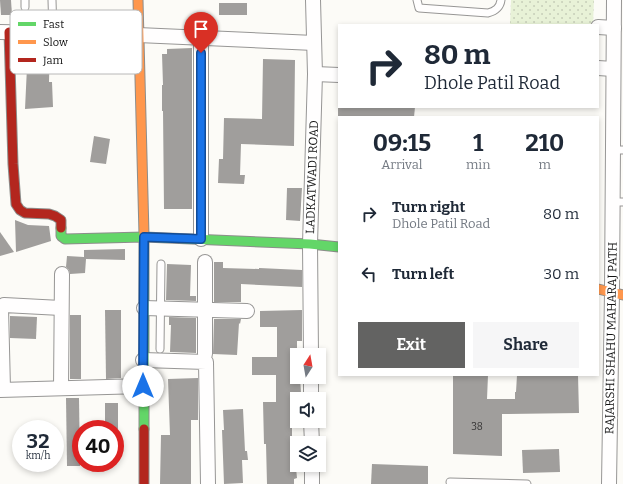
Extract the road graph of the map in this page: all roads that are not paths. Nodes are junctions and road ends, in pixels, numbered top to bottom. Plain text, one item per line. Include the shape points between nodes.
1 (313, 0) edge
2 (417, 0) edge
3 (501, 0) edge
4 (614, 0) edge
5 (599, 28) edge
6 (614, 28) junction
7 (4, 32) edge
8 (142, 35) edge
9 (201, 38) junction
10 (314, 43) junction
11 (599, 68) edge
12 (613, 69) junction
13 (139, 74) edge
14 (315, 74) junction
15 (338, 75) edge
16 (618, 150) edge
17 (618, 202) edge
18 (144, 237) junction
19 (201, 239) junction
20 (310, 244) junction
21 (338, 247) edge
22 (205, 262) dead end
23 (161, 264) dead end
24 (62, 274) dead end
25 (599, 289) edge
26 (618, 294) edge
27 (61, 308) junction
28 (144, 308) junction
29 (160, 308) junction
30 (205, 309) junction
31 (247, 310) dead end
32 (311, 348) edge
33 (160, 349) dead end
34 (205, 354) dead end
35 (143, 360) junction
36 (143, 386) junction
37 (61, 388) junction
38 (1, 390) edge
39 (312, 472) edge
40 (450, 482) dead end
41 (144, 484) edge
42 (208, 484) edge
43 (312, 484) edge
44 (520, 484) edge
45 (527, 484) edge
46 (609, 484) edge

1 - 10 street, LADKATWADI ROAD
2 - 3 lane via 419,8 488,13 497,9
4 - 6 street, RAJARSHI SHAHU MAHARAJ PATH
5 - 6 street
6 - 12 street, RAJARSHI SHAHU MAHARAJ PATH
7 - 18 street via 12,164 18,208 27,214 57,215 61,220 61,236 65,239
8 - 9 street
9 - 10 street
9 - 19 street
10 - 14 street, LADKATWADI ROAD
11 - 12 street
12 - 16 street, RAJARSHI SHAHU MAHARAJ PATH
13 - 18 street
14 - 15 street
14 - 20 street, LADKATWADI ROAD
16 - 17 street, RAJARSHI SHAHU MAHARAJ PATH
17 - 26 street, RAJARSHI SHAHU MAHARAJ PATH
18 - 19 street
18 - 28 street
19 - 20 street
20 - 21 street
20 - 32 street, LADKATWADI ROAD
22 - 30 street
23 - 29 lane
24 - 27 street
25 - 26 street
26 - 46 street, RAJARSHI SHAHU MAHARAJ PATH
27 - 37 street
27 - 38 street via 1,308
28 - 29 street
28 - 35 street
29 - 30 street
29 - 33 lane
30 - 31 street
30 - 34 street
35 - 36 street
35 - 42 street via 206,362
36 - 37 street
36 - 41 street
37 - 38 street
39 - 43 street
40 - 44 lane
44 - 45 lane

